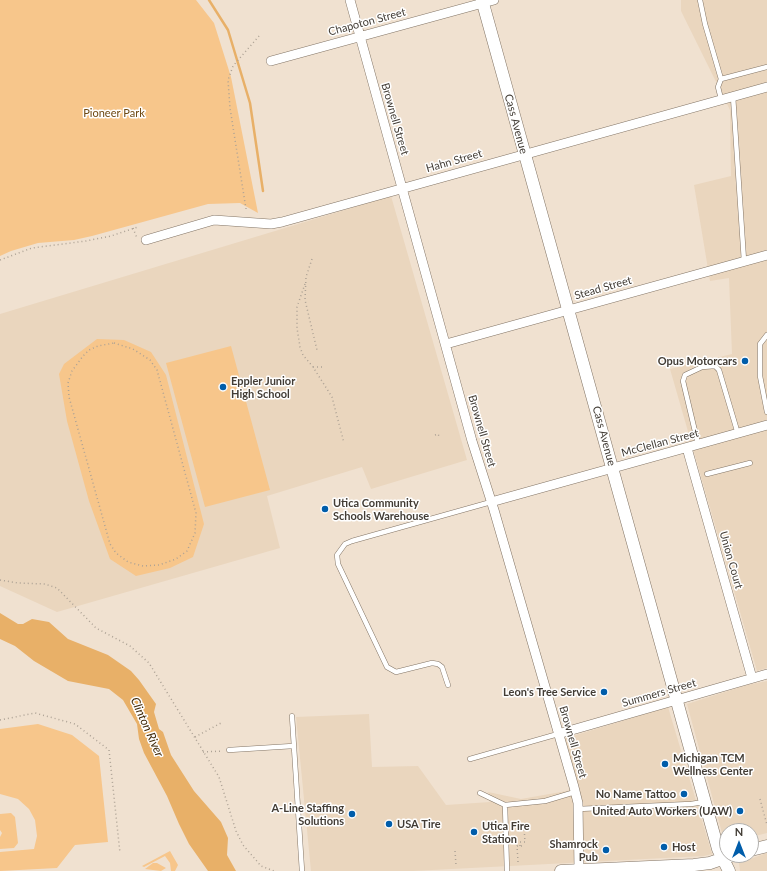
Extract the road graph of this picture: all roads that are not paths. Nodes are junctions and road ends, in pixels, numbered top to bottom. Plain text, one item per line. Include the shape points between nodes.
1 (350, 0) edge
2 (700, 0) edge
3 (486, 1) edge
4 (360, 37) junction
5 (271, 61) dead end
6 (767, 67) edge
7 (721, 80) junction
8 (767, 86) edge
9 (733, 96) junction
10 (721, 99) junction
11 (525, 154) junction
12 (402, 188) junction
13 (142, 242) road end
14 (767, 255) edge
15 (744, 261) junction
16 (569, 310) junction
17 (767, 335) edge
18 (446, 344) junction
19 (765, 396) edge
20 (767, 412) edge
21 (767, 426) edge
22 (738, 434) junction
23 (698, 444) junction
24 (687, 448) junction
25 (750, 463) dead end
26 (613, 468) junction
27 (707, 474) dead end
28 (491, 502) junction
29 (767, 674) edge
30 (752, 678) junction
31 (448, 685) dead end
32 (676, 700) junction
33 (292, 716) dead end
34 (558, 734) junction
35 (293, 746) junction
36 (229, 750) road end
37 (470, 759) dead end
38 (575, 792) junction
39 (480, 793) dead end
40 (706, 801) junction
41 (505, 805) junction
42 (578, 809) junction
43 (719, 850) edge
44 (719, 859) edge
45 (579, 870) edge
46 (302, 871) edge
47 (507, 871) edge
48 (561, 871) edge

1 - 4 street, Brownell Street
2 - 7 lane
3 - 4 street, Chapoton Street
3 - 11 street, Cass Avenue
4 - 5 street, Chapoton Street
4 - 12 street, Brownell Street
6 - 7 lane
7 - 10 lane via 718,87
8 - 9 street, Hahn Street
9 - 10 street, Hahn Street
9 - 15 lane
10 - 11 street, Hahn Street
11 - 12 street, Hahn Street
11 - 16 street, Cass Avenue
12 - 13 street, Hahn Street via 282,222 214,220
12 - 18 street, Brownell Street
14 - 15 street, Stead Street
15 - 16 street, Stead Street
16 - 18 street, Stead Street
16 - 26 street, Cass Avenue
17 - 19 lane via 760,344 760,376
18 - 28 street, Brownell Street
19 - 20 lane
21 - 22 street, McClellan Street
22 - 23 street, McClellan Street
22 - 23 lane via 719,370 715,366 702,366 685,375 683,381
23 - 24 street, McClellan Street
24 - 26 street, McClellan Street
24 - 30 street, Union Court
25 - 27 lane
26 - 28 street, McClellan Street
26 - 32 street, Cass Avenue
28 - 31 lane via 346,544 337,555 338,564 387,667 396,672 432,663 438,664 442,667
28 - 34 street, Brownell Street
29 - 30 street, Summers Street
30 - 32 street, Summers Street
32 - 34 street, Summers Street
32 - 40 street, Cass Avenue
33 - 35 lane
34 - 37 lane
34 - 38 street, Brownell Street
35 - 36 lane
35 - 46 lane
38 - 41 lane via 545,801
38 - 42 street, Brownell Street
39 - 41 lane
40 - 42 lane via 691,804
40 - 43 street, Cass Avenue
41 - 47 lane
42 - 45 street, Brownell Street
44 - 45 street via 694,865
45 - 48 street

